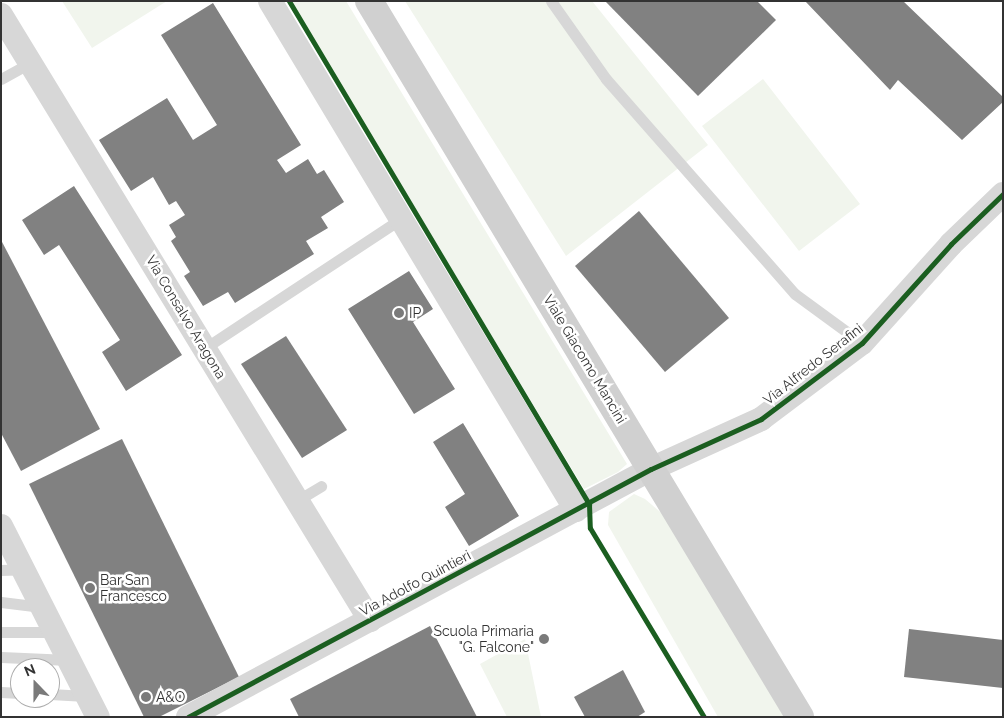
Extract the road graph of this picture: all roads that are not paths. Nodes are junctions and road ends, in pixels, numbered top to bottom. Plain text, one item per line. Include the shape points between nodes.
1 (270, 1) edge
2 (369, 1) edge
3 (551, 1) edge
4 (1, 15) edge
5 (30, 63) junction
6 (1, 79) edge
7 (1003, 194) edge
8 (401, 219) junction
9 (862, 343) junction
10 (205, 348) junction
11 (651, 469) junction
12 (321, 486) dead end
13 (298, 500) junction
14 (576, 510) junction
15 (4, 537) edge
16 (13, 570) edge
17 (1, 602) edge
18 (43, 607) junction
19 (370, 620) junction
20 (1, 632) edge
21 (56, 632) junction
22 (1, 657) edge
23 (69, 660) junction
24 (60, 695) edge
25 (86, 696) junction
26 (98, 717) edge
27 (188, 717) edge
28 (800, 717) edge

1 - 8 street
2 - 11 street, Viale Giacomo Mancini
3 - 9 lane via 606,78 795,294
4 - 5 street, Via Consalvo Aragona
5 - 6 lane
5 - 10 street, Via Consalvo Aragona
7 - 9 street, Via Alfredo Serafini via 951,244
8 - 10 lane
8 - 14 street
9 - 11 street, Via Alfredo Serafini via 761,419
10 - 13 street, Via Consalvo Aragona
11 - 14 street, Via Adolfo Quintieri
11 - 28 street, Viale Giacomo Mancini
12 - 13 lane
13 - 19 street, Via Consalvo Aragona via 305,526
14 - 19 street, Via Adolfo Quintieri
15 - 16 street
16 - 18 street
17 - 18 lane
18 - 21 street
19 - 27 street, Via Adolfo Quintieri
20 - 21 lane
21 - 23 street
22 - 23 lane
23 - 25 street
24 - 25 lane
25 - 26 street

